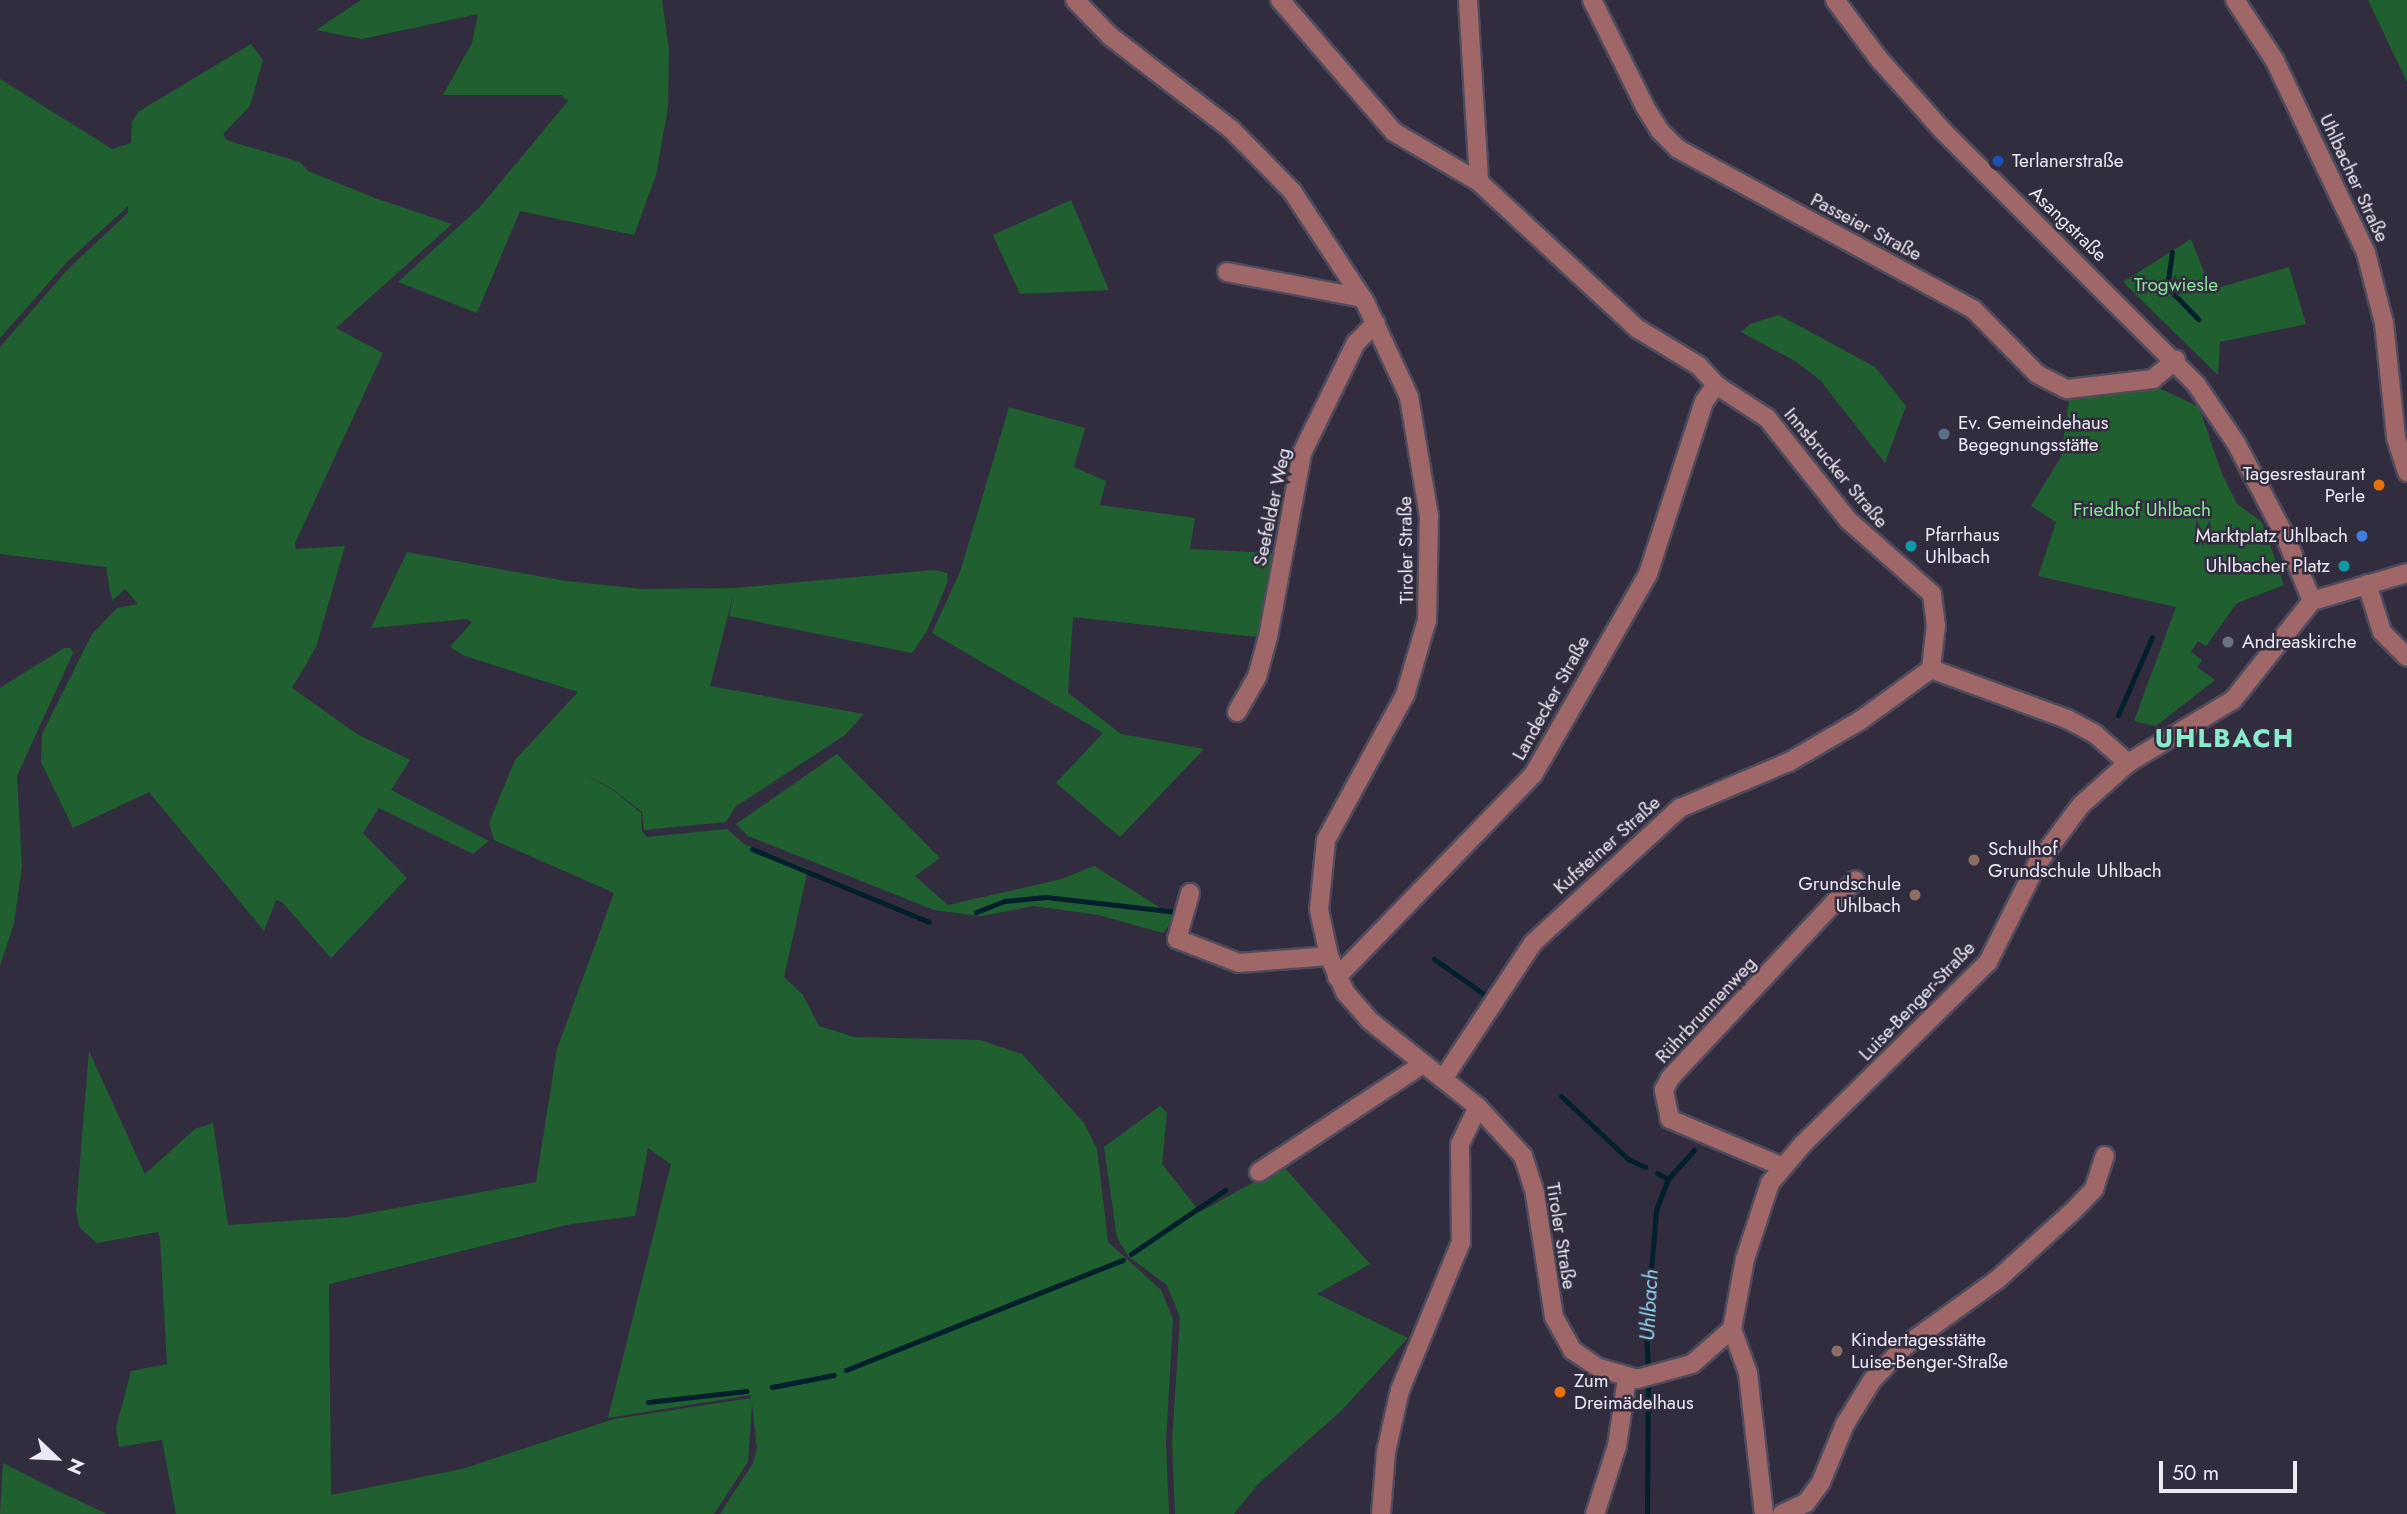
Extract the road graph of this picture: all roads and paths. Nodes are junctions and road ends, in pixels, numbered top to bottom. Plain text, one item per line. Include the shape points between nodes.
1 (1075, 0) edge
2 (1280, 0) edge
3 (1468, 0) edge
4 (1592, 0) edge
5 (1835, 0) edge
6 (2235, 0) edge
7 (1479, 183) junction
8 (1227, 272) dead end
9 (1363, 298) junction
10 (1376, 323) junction
11 (2176, 360) junction
12 (1716, 385) junction
13 (2407, 472) edge
14 (2407, 573) edge
15 (2367, 584) junction
16 (2312, 601) junction
17 (2407, 657) edge
18 (1931, 669) junction
19 (1237, 712) dead end
20 (2128, 763) junction
21 (1855, 880) dead end
22 (1190, 893) dead end
23 (1329, 956) junction
24 (1338, 977) junction
25 (1423, 1064) junction
26 (1443, 1079) junction
27 (1478, 1107) junction
28 (2105, 1156) dead end
29 (1781, 1166) junction
30 (1259, 1172) dead end
31 (1732, 1329) junction
32 (1632, 1379) junction
33 (1381, 1514) edge
34 (1595, 1514) edge
35 (1764, 1514) edge
36 (1782, 1514) edge

1 - 9 street, Tiroler Straße via 1110,36 1214,115 1274,171 1316,223
2 - 7 street, Innsbrucker Straße via 1394,132
3 - 7 street
4 - 11 street, Passeier Straße via 1645,107 1678,149 1973,309 2037,374 2067,389 2153,379
5 - 11 street, Asangstraße via 1878,59 1943,131
6 - 13 street, Uhlbacher Straße via 2275,61 2365,253 2384,323 2396,438
7 - 12 street, Innsbrucker Straße via 1638,330 1699,366
8 - 9 street
9 - 10 street, Tiroler Straße
10 - 19 street, Seefelder Weg via 1356,343 1303,453 1268,637 1257,677
10 - 23 street, Tiroler Straße via 1406,388 1417,432 1429,516 1430,595 1422,648 1405,695 1326,840 1318,885
11 - 16 street, Asangstraße via 2236,443 2285,536
12 - 18 street, Innsbrucker Straße via 1767,418 1848,520 1932,594 1936,625
12 - 24 street, Landecker Straße via 1699,415 1648,574 1533,775
14 - 15 street
15 - 16 street
15 - 17 street via 2382,632
16 - 20 street, Luise-Benger-Straße via 2233,700
18 - 20 street via 2067,719 2095,734
18 - 26 street, Kufsteiner Straße via 1861,720 1789,762 1680,807 1533,943
20 - 29 street, Luise-Benger-Straße via 2102,784 2057,834 1988,962
21 - 29 street, Rührbrunnenweg via 1670,1078 1664,1090 1670,1119
22 - 23 street via 1177,939 1239,963
23 - 24 street, Tiroler Straße
24 - 25 street, Tiroler Straße via 1369,1020
25 - 26 street, Tiroler Straße
25 - 30 street
26 - 27 street, Tiroler Straße
27 - 32 street, Tiroler Straße via 1514,1143 1529,1169 1548,1294 1559,1329 1585,1360
27 - 33 street via 1460,1144 1461,1242 1400,1390 1386,1451
28 - 36 street via 2094,1189 2075,1209 1997,1280 1905,1346 1873,1378 1845,1424 1821,1482 1806,1503
29 - 31 street, Luise-Benger-Straße via 1756,1221
31 - 32 street via 1703,1357 1660,1376
31 - 35 street via 1748,1373
32 - 34 street

